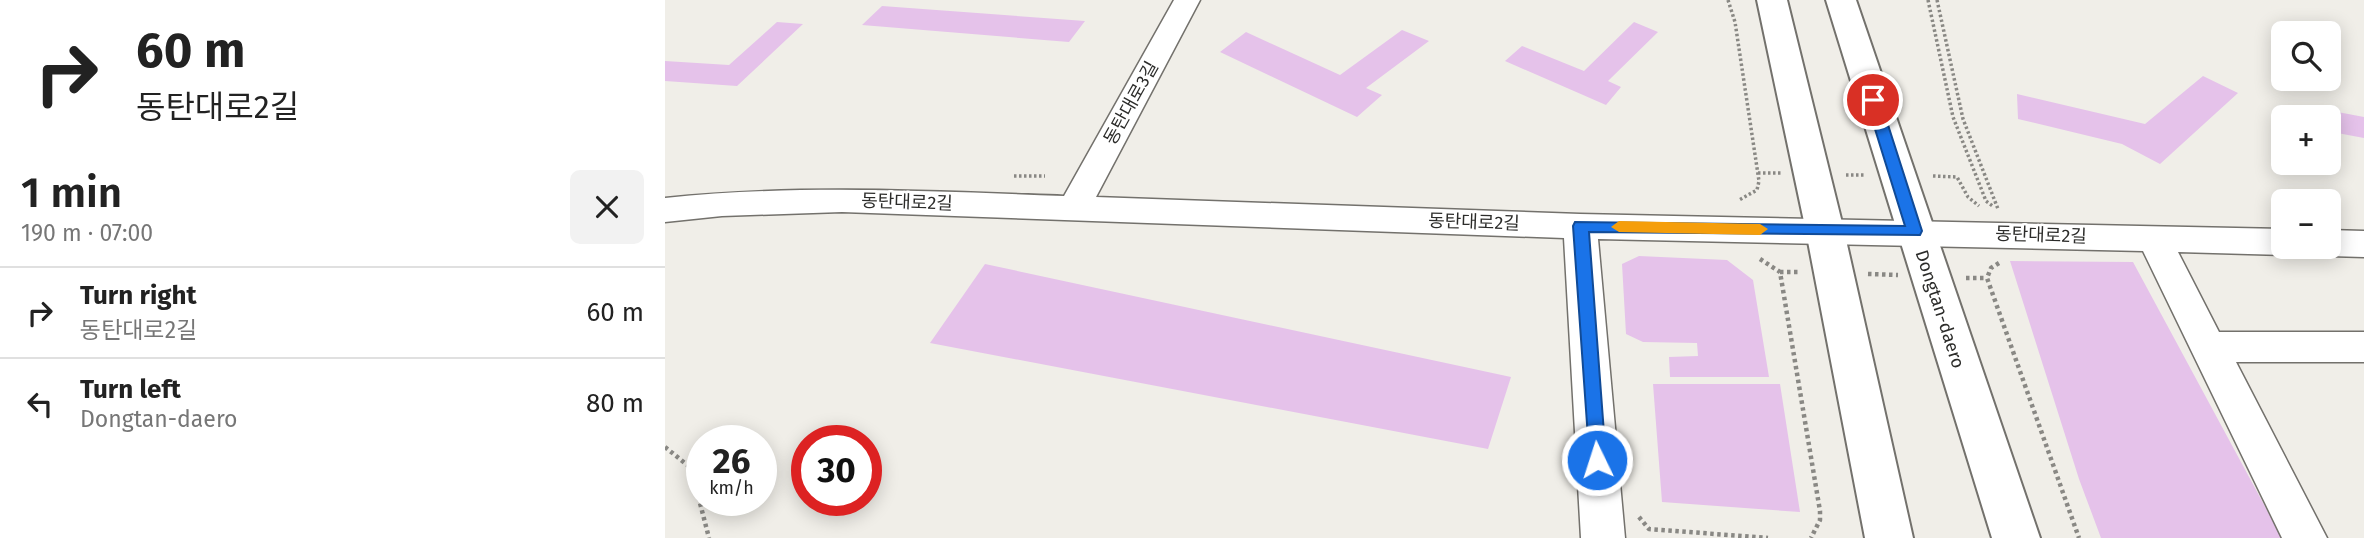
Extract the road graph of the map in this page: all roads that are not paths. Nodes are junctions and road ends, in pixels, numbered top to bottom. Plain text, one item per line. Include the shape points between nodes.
1 (1187, 0) edge
2 (1772, 0) edge
3 (1841, 0) edge
4 (1074, 207) junction
5 (665, 211) edge
6 (1580, 226) junction
7 (1825, 231) junction
8 (1915, 231) junction
9 (2153, 238) junction
10 (2271, 242) edge
11 (2341, 243) edge
12 (2364, 244) edge
13 (2208, 347) junction
14 (2364, 347) edge
15 (1603, 538) edge
16 (1889, 538) edge
17 (2016, 538) edge
18 (2305, 538) edge

1 - 4 street, 동탄대로3길
2 - 7 main road
3 - 8 main road, Dongtan-daero
4 - 5 street, 동탄대로2길 via 842,201 722,204
4 - 6 street, 동탄대로2길
6 - 7 street, 동탄대로2길
6 - 15 street
7 - 8 street, 동탄대로2길
7 - 16 main road
8 - 9 street, 동탄대로2길
8 - 17 main road, Dongtan-daero
9 - 10 street, 동탄대로2길
9 - 13 street
11 - 12 street
13 - 14 street
13 - 18 street

